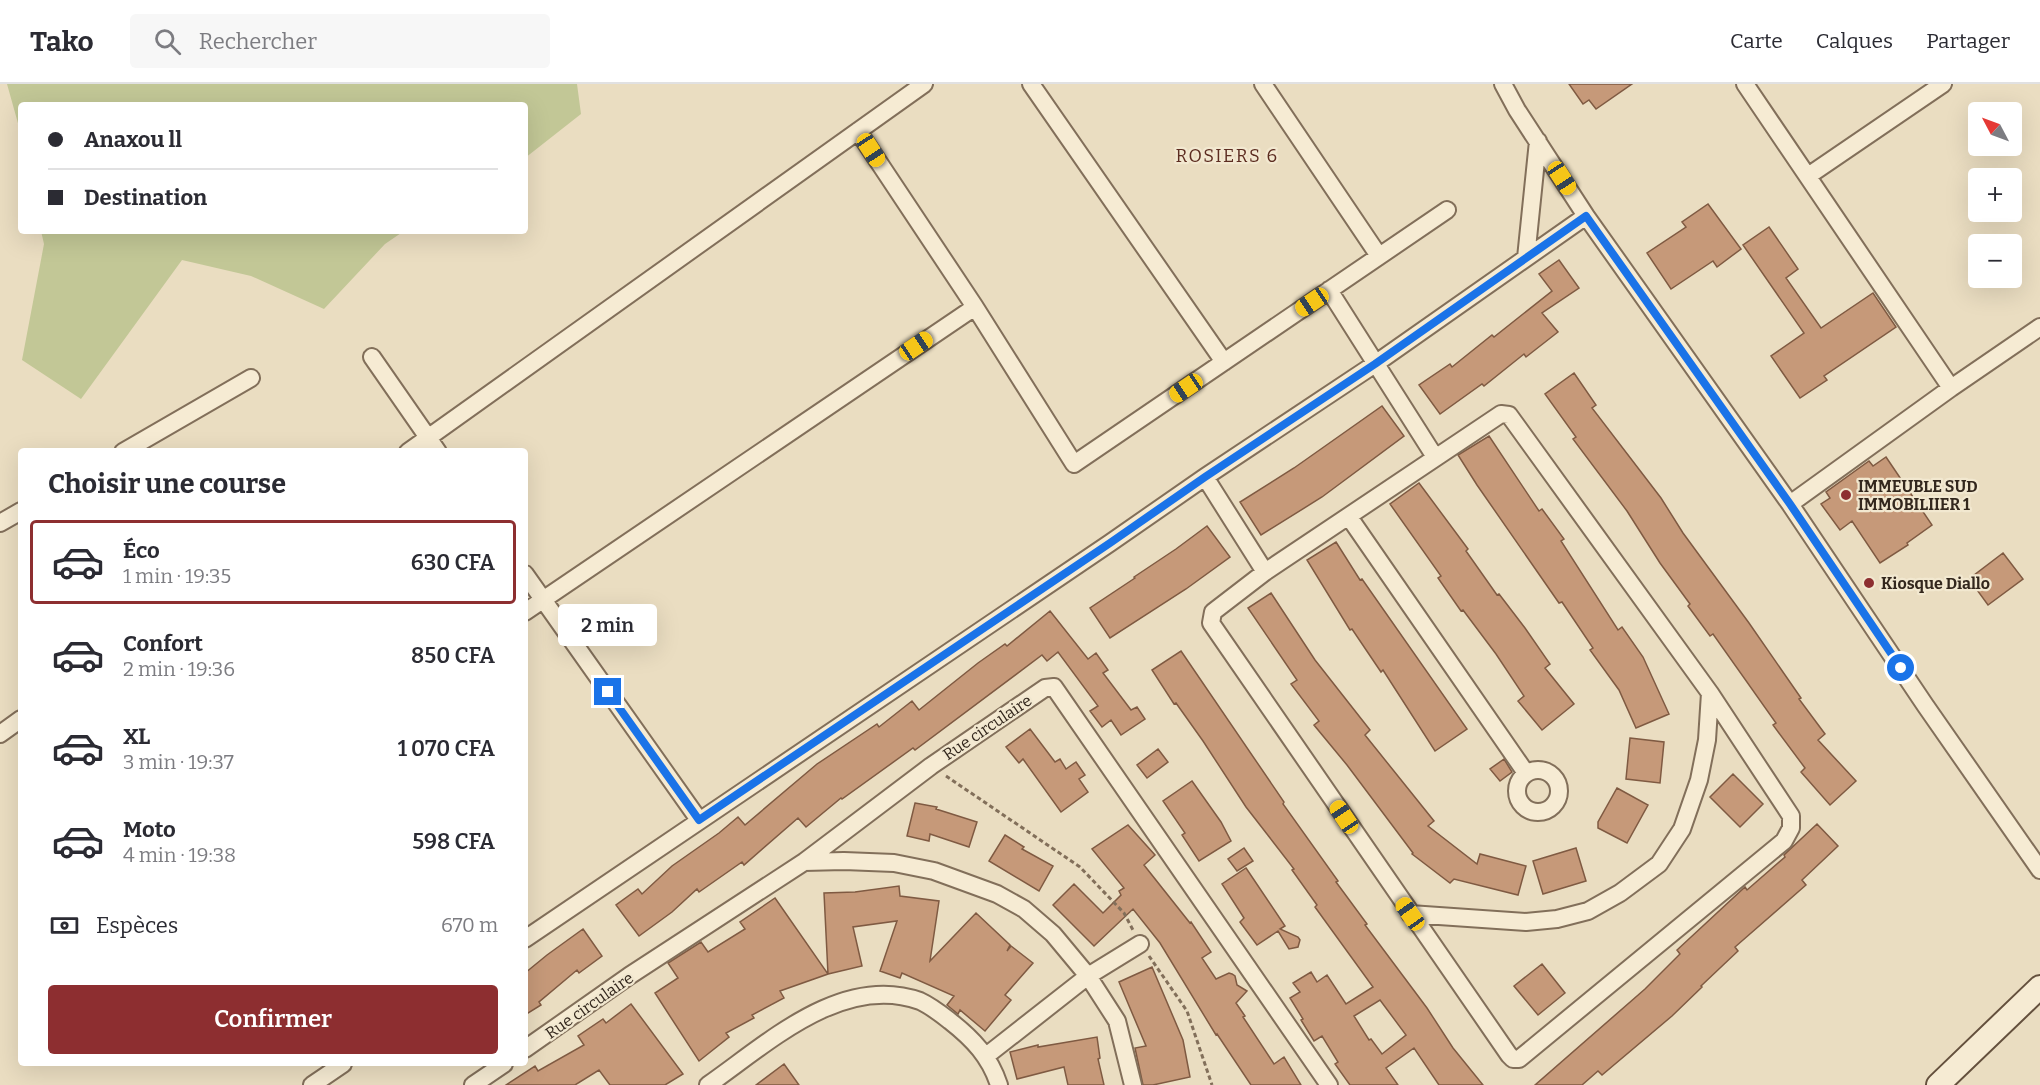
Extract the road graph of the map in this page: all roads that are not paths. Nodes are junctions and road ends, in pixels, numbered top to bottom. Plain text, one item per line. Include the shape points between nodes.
1 (924, 84) edge
2 (1031, 84) edge
3 (1263, 84) edge
4 (1503, 84) edge
5 (1746, 84) edge
6 (1942, 84) edge
7 (858, 131) junction
8 (1538, 141) junction
9 (1808, 176) junction
10 (1447, 210) dead end
11 (1586, 216) junction
12 (1379, 256) junction
13 (1526, 258) junction
14 (1329, 290) junction
15 (975, 307) junction
16 (2040, 327) edge
17 (372, 357) dead end
18 (1224, 362) junction
19 (1375, 364) junction
20 (251, 378) dead end
21 (1951, 388) junction
22 (428, 437) junction
23 (130, 448) edge
24 (413, 448) edge
25 (435, 448) edge
26 (1435, 457) junction
27 (1205, 477) junction
28 (1790, 504) junction
29 (18, 513) edge
30 (1349, 516) junction
31 (0, 523) edge
32 (1265, 572) junction
33 (528, 578) edge
34 (543, 599) junction
35 (528, 610) edge
36 (1710, 693) junction
37 (18, 721) edge
38 (0, 734) edge
39 (1527, 773) dead end
40 (699, 820) junction
41 (804, 862) junction
42 (2040, 870) edge
43 (1410, 914) junction
44 (528, 937) edge
45 (1140, 944) road end
46 (1088, 976) junction
47 (2040, 987) edge
48 (528, 1047) edge
49 (986, 1056) junction
50 (340, 1066) edge
51 (501, 1066) edge
52 (312, 1085) edge
53 (473, 1085) edge
54 (708, 1085) edge
55 (999, 1085) edge
56 (1132, 1085) edge
57 (1329, 1085) edge
58 (1938, 1085) edge

1 - 7 street
2 - 18 street
3 - 12 street
4 - 8 street
5 - 9 street
6 - 9 street
7 - 15 street
7 - 22 street
8 - 11 street
8 - 13 street
9 - 21 street
10 - 12 street
11 - 13 street
11 - 28 street
12 - 14 street
13 - 19 street
14 - 18 street
14 - 19 street
15 - 18 street via 1074,464
15 - 34 street
16 - 21 street
17 - 22 street
19 - 26 street
19 - 27 street
20 - 23 street
21 - 28 street
22 - 24 street
22 - 25 street
26 - 30 street
26 - 36 street via 1501,414 1509,415
27 - 32 street
27 - 40 street
28 - 42 street
29 - 31 street
30 - 32 street
30 - 39 street
32 - 43 street via 1213,612 1211,623
33 - 34 street
34 - 35 street
34 - 40 street
36 - 43 street via 1699,780 1682,829 1659,864 1644,876 1588,910 1557,919 1526,922
36 - 43 street via 1791,816 1791,828 1784,841 1519,1059 1509,1055
37 - 38 street
40 - 44 street
41 - 46 street via 894,863 971,883 1024,909 1053,934
41 - 48 street, Rue circulaire
41 - 57 street, Rue circulaire via 931,766 1045,687 1054,687
45 - 46 street
46 - 49 street
46 - 56 street via 1117,1021
47 - 58 main road
49 - 54 street via 962,1031 921,1002 890,995 860,997 816,1011
49 - 55 street
50 - 52 street
51 - 53 street

